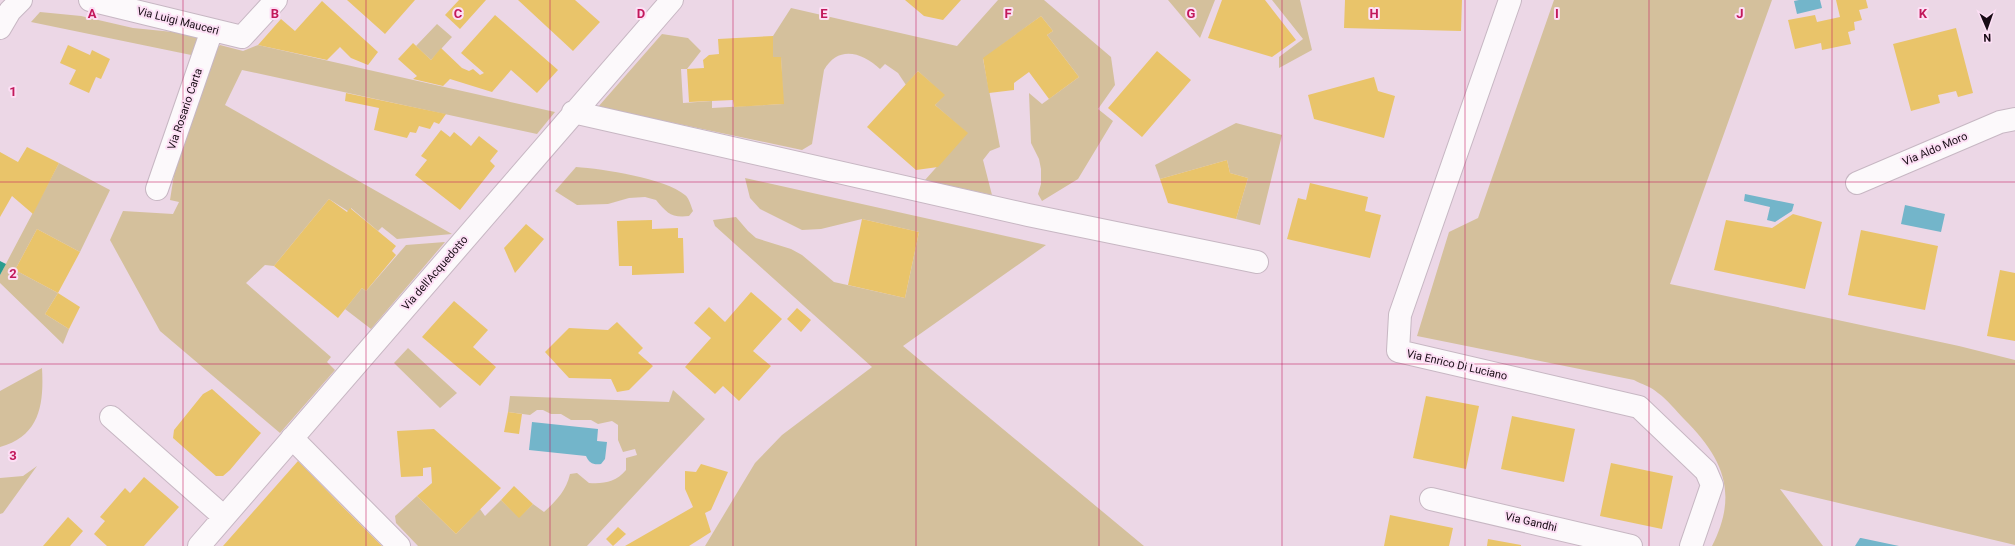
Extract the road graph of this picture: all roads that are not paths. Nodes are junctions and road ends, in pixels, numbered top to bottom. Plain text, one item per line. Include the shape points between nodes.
1 (21, 0) edge
2 (90, 0) edge
3 (276, 0) edge
4 (672, 0) edge
5 (1510, 0) edge
6 (0, 28) edge
7 (212, 30) junction
8 (573, 112) junction
9 (2015, 120) edge
10 (1856, 183) dead end
11 (158, 188) dead end
12 (1257, 262) dead end
13 (111, 417) dead end
14 (292, 438) junction
15 (1431, 499) dead end
16 (224, 517) junction
17 (199, 546) edge
18 (399, 546) edge
19 (1631, 546) edge
20 (1691, 546) edge

1 - 6 street via 10,11
2 - 7 street, Via Luigi Mauceri
3 - 7 street, Via Luigi Mauceri via 242,37
4 - 8 street, Via dell'Acquedotto
5 - 20 street, Via Enrico Di Luciano via 1400,315 1398,351 1639,407 1706,471 1712,485
7 - 11 street, Via Rosario Carta
8 - 12 street via 1028,214
8 - 14 street, Via dell'Acquedotto
9 - 10 street, Via Aldo Moro via 2000,122
13 - 16 street
14 - 16 street, Via dell'Acquedotto
14 - 18 street
15 - 19 street, Via Gandhi
16 - 17 street, Via dell'Acquedotto

